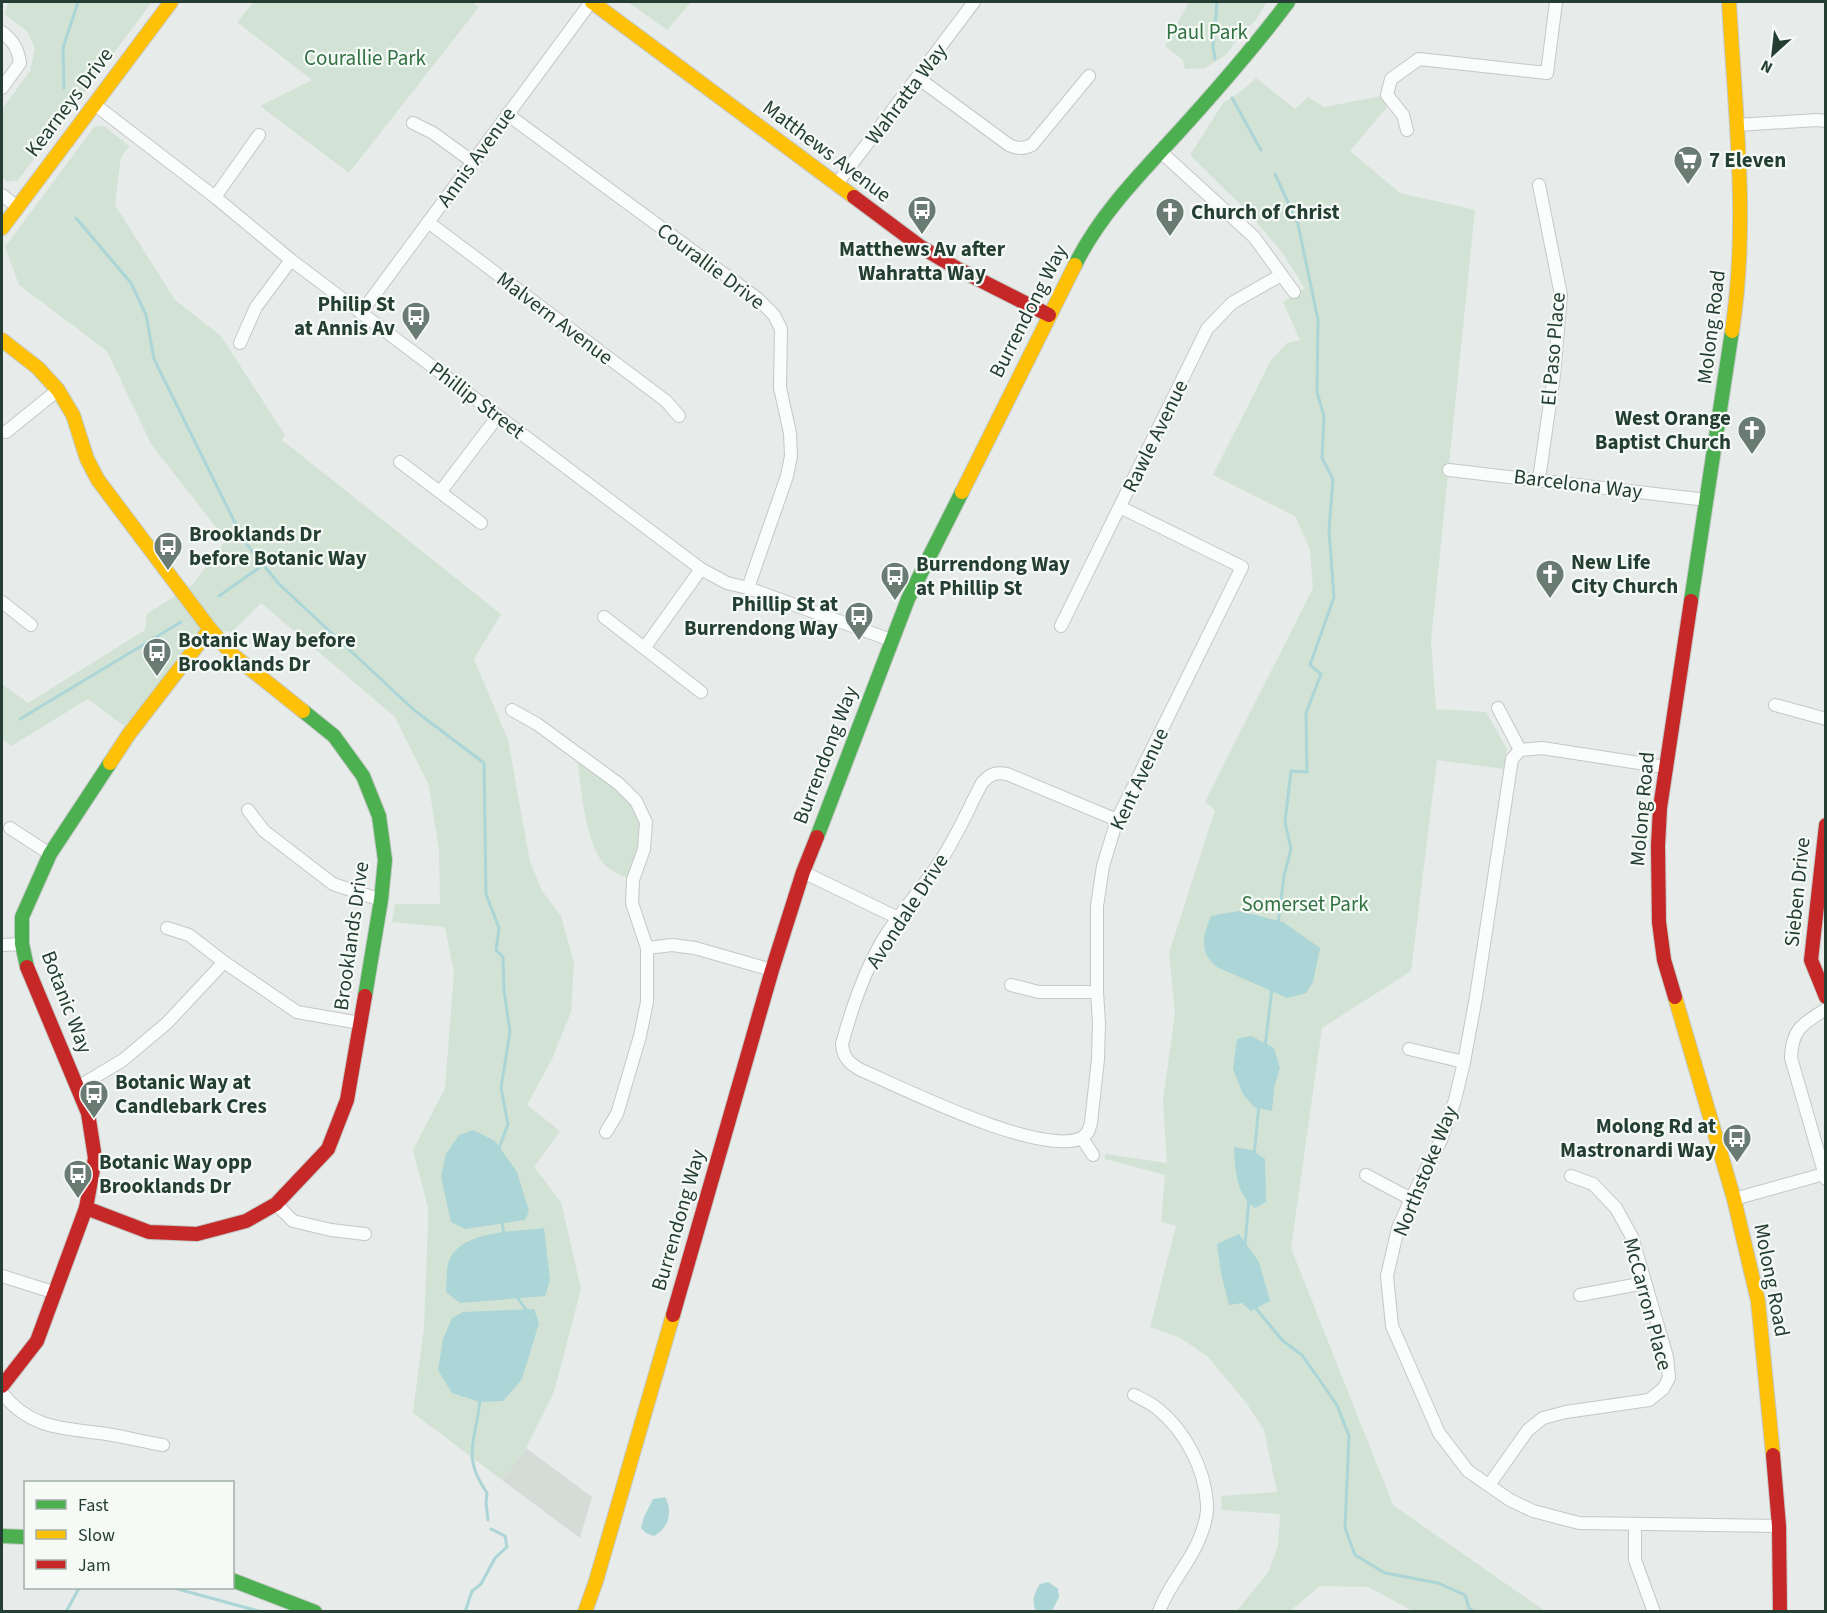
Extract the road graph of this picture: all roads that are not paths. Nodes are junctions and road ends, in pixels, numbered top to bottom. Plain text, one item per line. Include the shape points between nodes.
1 (171, 2) edge
2 (591, 2) edge
3 (974, 2) edge
4 (1288, 2) edge
5 (1556, 2) edge
6 (1729, 2) edge
7 (2, 32) edge
8 (1089, 76) dead end
9 (918, 78) junction
10 (2, 87) edge
11 (93, 104) junction
12 (507, 114) junction
13 (1826, 121) edge
14 (413, 123) dead end
15 (1737, 125) junction
16 (1407, 130) dead end
17 (258, 135) dead end
18 (1161, 152) junction
19 (472, 162) junction
20 (836, 185) junction
21 (1539, 185) dead end
22 (2, 195) edge
23 (215, 197) junction
24 (17, 207) junction
25 (428, 222) junction
26 (2, 228) edge
27 (291, 260) junction
28 (1281, 275) junction
29 (1294, 292) dead end
30 (361, 313) junction
31 (1049, 315) junction
32 (2, 340) edge
33 (240, 343) dead end
34 (58, 390) junction
35 (498, 416) junction
36 (679, 416) dead end
37 (6, 432) dead end
38 (400, 462) dead end
39 (1449, 470) dead end
40 (1539, 479) junction
41 (441, 491) junction
42 (1707, 500) junction
43 (1120, 507) junction
44 (481, 524) dead end
45 (700, 569) junction
46 (748, 588) junction
47 (2, 602) edge
48 (604, 617) dead end
49 (31, 625) dead end
50 (1061, 626) dead end
51 (210, 629) junction
52 (891, 640) junction
53 (645, 647) junction
54 (701, 692) dead end
55 (1775, 705) dead end
56 (1498, 708) dead end
57 (512, 710) dead end
58 (1826, 719) edge
59 (1520, 750) junction
60 (1665, 767) junction
61 (248, 810) dead end
62 (1117, 820) junction
63 (1826, 825) edge
64 (10, 828) dead end
65 (1824, 845) edge
66 (50, 854) junction
67 (803, 872) junction
68 (381, 900) junction
69 (898, 918) junction
70 (167, 928) dead end
71 (22, 944) junction
72 (2, 945) edge
73 (647, 948) junction
74 (224, 962) junction
75 (772, 970) junction
76 (1011, 985) dead end
77 (1096, 992) junction
78 (1826, 996) edge
79 (1826, 1009) edge
80 (360, 1023) junction
81 (1409, 1049) dead end
82 (1464, 1062) junction
83 (78, 1087) junction
84 (606, 1131) dead end
85 (1082, 1138) junction
86 (1093, 1155) dead end
87 (1366, 1175) dead end
88 (1571, 1176) dead end
89 (1825, 1177) edge
90 (1411, 1199) junction
91 (1734, 1199) junction
92 (276, 1204) junction
93 (86, 1208) junction
94 (364, 1234) dead end
95 (2, 1276) edge
96 (1645, 1282) junction
97 (56, 1293) junction
98 (1580, 1295) dead end
99 (2, 1386) edge
100 (2, 1393) edge
101 (1134, 1395) dead end
102 (163, 1445) dead end
103 (1489, 1485) junction
104 (1635, 1524) junction
105 (1779, 1527) junction
106 (2, 1536) edge
107 (24, 1537) edge
108 (234, 1581) edge
109 (315, 1611) edge
110 (585, 1611) edge
111 (1159, 1611) edge
112 (1654, 1611) edge
113 (1780, 1611) edge

1 - 11 main road, Kearneys Drive
2 - 12 street, Annis Avenue
2 - 20 main road, Matthews Avenue
3 - 9 street, Wahratta Way
4 - 18 main road, Burrendong Way
5 - 16 street via 1547,73 1419,59 1391,79 1387,95 1403,115
6 - 15 main road, Molong Road
7 - 10 street via 19,51 20,63
8 - 9 street via 1032,145 1024,149 1009,145
9 - 20 street, Wahratta Way
11 - 23 street, Phillip Street
11 - 24 main road, Kearneys Drive
12 - 19 street, Annis Avenue
12 - 46 street, Courallie Drive via 758,299 774,315 781,329 780,388 791,456
13 - 15 street
14 - 19 street
15 - 42 main road, Molong Road via 1741,211 1737,301
17 - 23 street
18 - 28 street via 1254,237
18 - 31 main road, Burrendong Way via 1085,244
19 - 25 street, Annis Avenue
20 - 31 main road, Matthews Avenue via 930,253
21 - 40 street, El Paso Place via 1561,295
22 - 24 street
23 - 27 street, Phillip Street
24 - 26 main road, Kearneys Drive
25 - 30 street, Annis Avenue
25 - 36 street, Malvern Avenue via 666,401
27 - 30 street, Phillip Street
27 - 33 street via 256,307
28 - 29 street
28 - 43 street, Rawle Avenue via 1232,303 1207,329
30 - 35 street, Phillip Street
31 - 52 main road, Burrendong Way
32 - 34 main road, Brooklands Drive
34 - 37 street
34 - 51 main road, Brooklands Drive via 73,415 98,480
35 - 41 street
35 - 45 street, Phillip Street
38 - 41 street
39 - 40 street, Barcelona Way
40 - 42 street, Barcelona Way
41 - 44 street
42 - 60 main road, Molong Road
43 - 50 street, Rawle Avenue
43 - 62 street, Kent Avenue via 1242,567
45 - 46 street, Phillip Street via 726,583
45 - 53 street
46 - 52 street, Phillip Street
47 - 49 street
48 - 53 street
51 - 66 main road, Botanic Way via 129,734
51 - 68 main road, Brooklands Drive via 241,662 334,736 363,776 379,816 385,860
52 - 67 main road, Burrendong Way
53 - 54 street
55 - 58 street
56 - 59 street
57 - 73 street via 537,724 636,801 646,822 632,903
59 - 60 street via 1542,748
59 - 82 street, Northstoke Way via 1512,762
60 - 91 main road, Molong Road via 1657,849 1659,935 1674,999
61 - 68 street via 264,831 333,884
62 - 69 street, Avondale Drive via 996,772 982,783 956,837
62 - 77 street, Kent Avenue via 1103,866 1097,906
63 - 65 main road, Sieben Drive
64 - 66 street
65 - 78 main road, Sieben Drive via 1811,960
66 - 71 main road, Botanic Way via 22,917
67 - 69 street
67 - 75 main road, Burrendong Way
68 - 80 main road, Brooklands Drive
69 - 85 street, Avondale Drive via 859,989 842,1044 846,1060 861,1070 1006,1131 1058,1142
70 - 74 street via 189,935
71 - 72 street
71 - 83 main road, Botanic Way via 29,975
73 - 75 street via 695,948
73 - 84 street via 647,1002 640,1036 617,1114
74 - 80 street via 297,1012
74 - 83 street via 167,1023 123,1060
75 - 110 main road, Burrendong Way
76 - 77 street via 1039,992
77 - 85 street, Kent Avenue via 1098,1059 1091,1123
79 - 89 street via 1800,1026 1791,1042 1791,1058
80 - 92 main road, Brooklands Drive via 347,1100 328,1149
81 - 82 street
82 - 90 street, Northstoke Way via 1441,1140
83 - 93 main road, Botanic Way via 88,1113 95,1158
85 - 86 street
87 - 90 street
88 - 96 street, McCarron Place via 1593,1184 1616,1208 1632,1237
89 - 91 street
90 - 103 street, Northstoke Way via 1398,1228 1388,1276 1392,1326 1439,1433 1468,1471
91 - 105 main road, Molong Road via 1758,1301
92 - 93 main road, Brooklands Drive via 246,1221 197,1233 149,1232
92 - 94 street via 293,1221
93 - 97 main road, Botanic Way
95 - 97 street
96 - 98 street
96 - 103 street, McCarron Place via 1667,1357 1669,1378 1664,1389 1649,1400 1543,1418 1528,1430
97 - 99 main road, Botanic Way via 37,1341
100 - 102 street via 20,1413 45,1425
101 - 111 street via 1158,1408 1185,1438 1201,1472 1208,1505 1196,1547
103 - 104 street, Northstoke Way via 1533,1511 1564,1520
104 - 105 street, Northstoke Way
104 - 112 street via 1635,1560
105 - 113 main road, Molong Road
106 - 107 main road
108 - 109 main road

